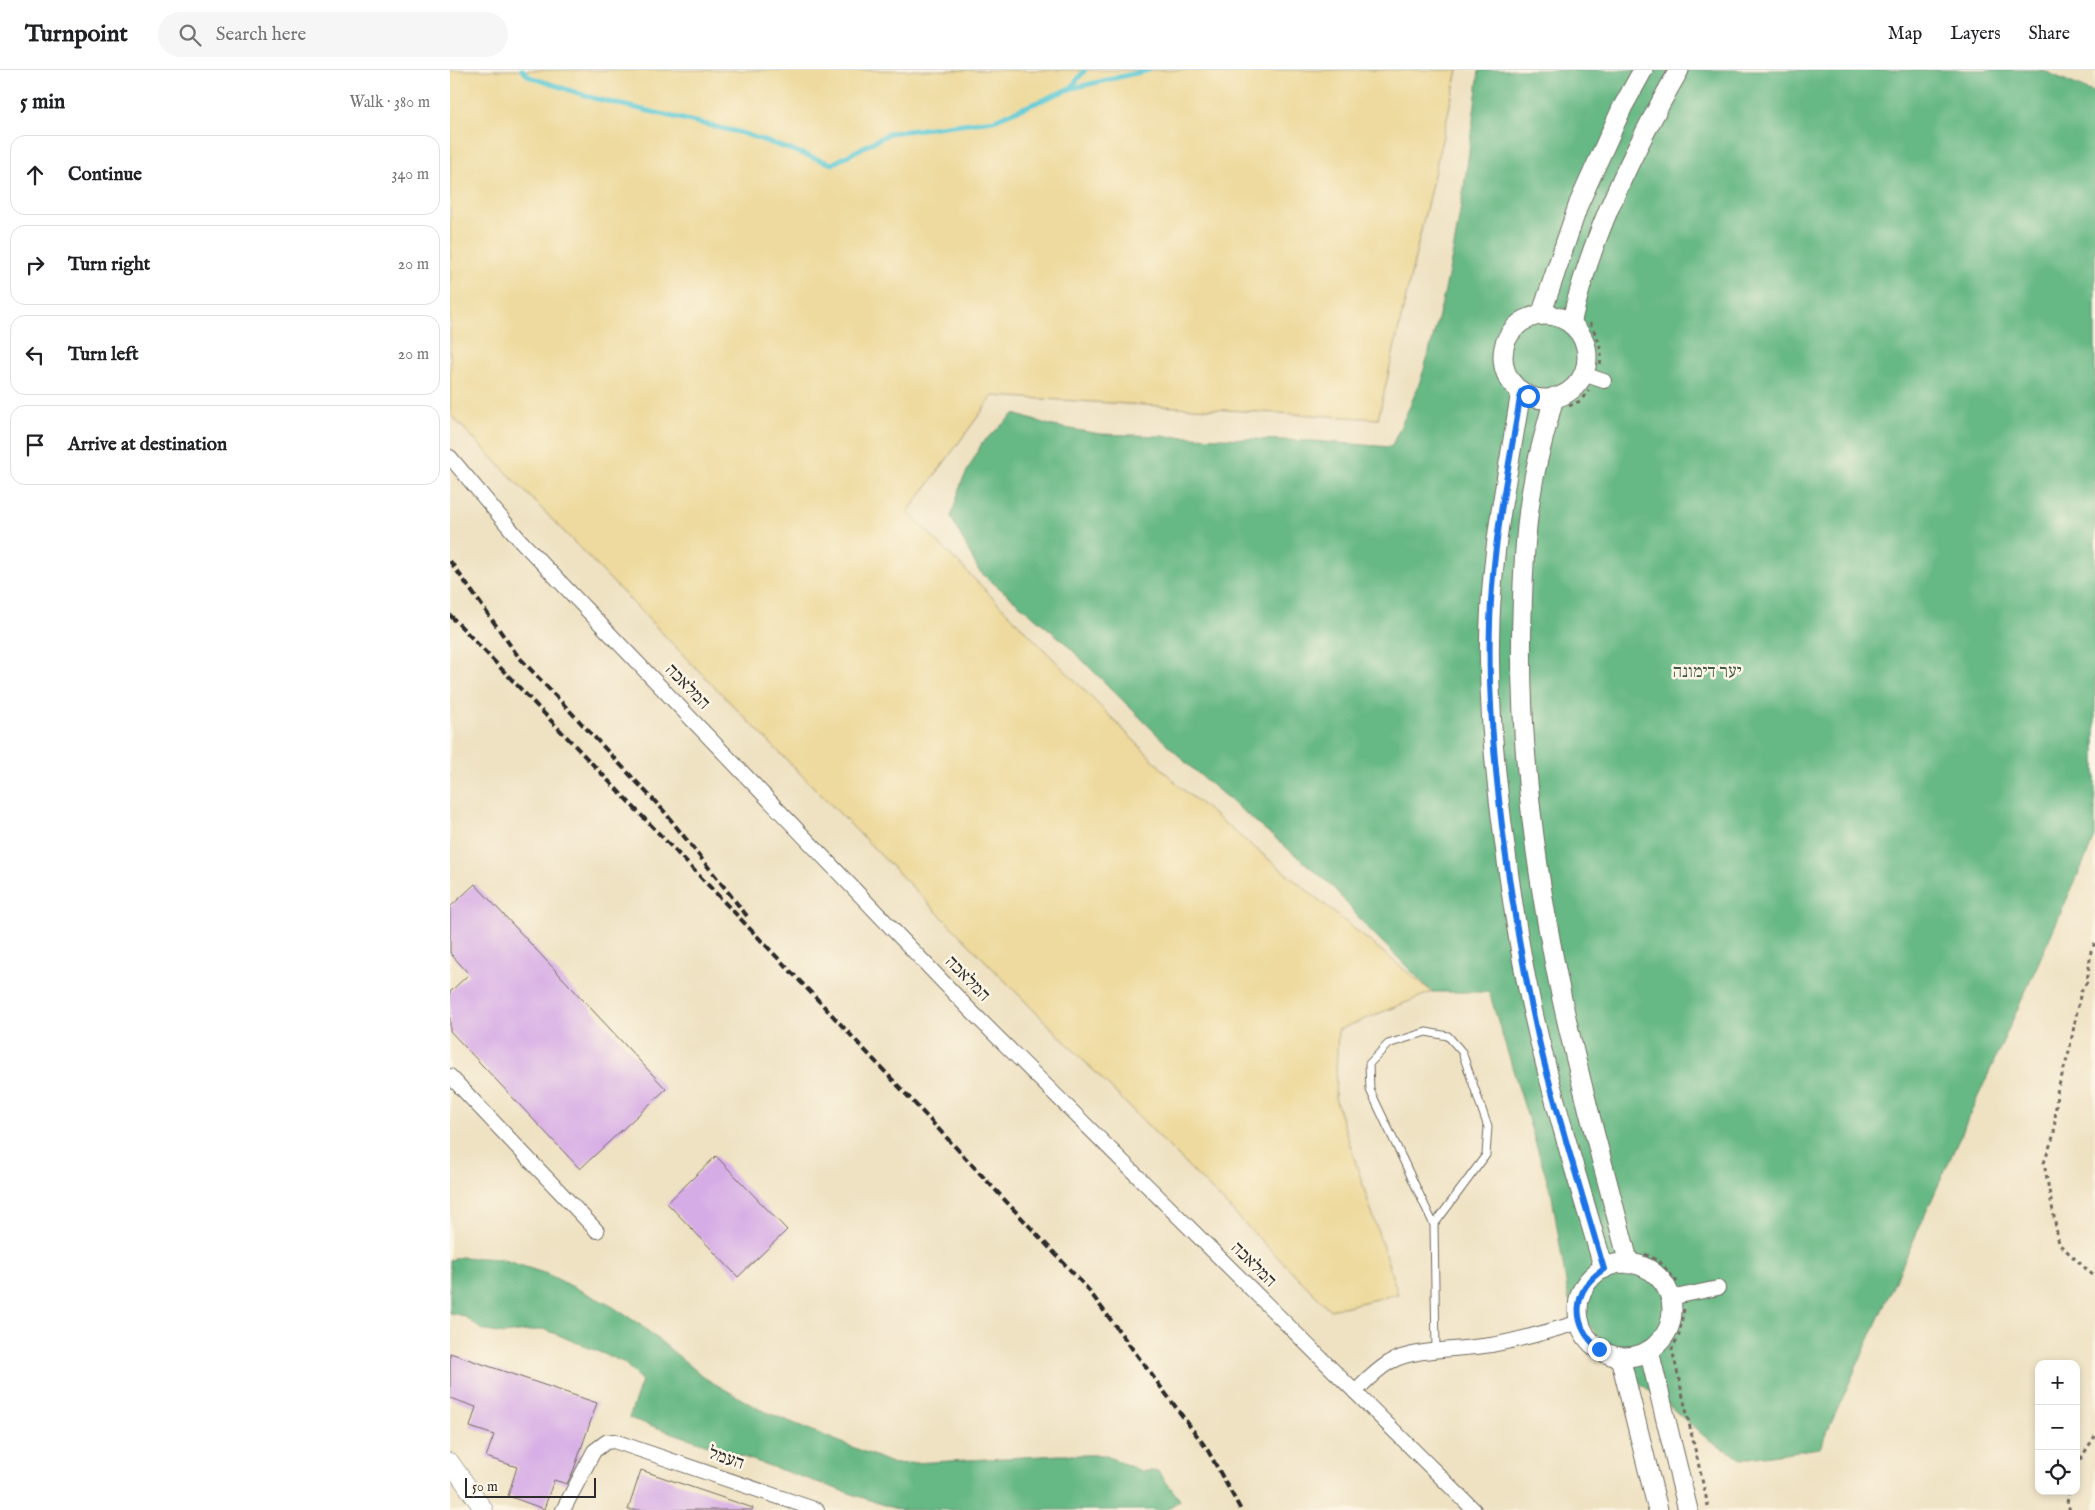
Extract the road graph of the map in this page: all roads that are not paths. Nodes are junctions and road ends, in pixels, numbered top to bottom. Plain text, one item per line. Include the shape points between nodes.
1 (1643, 70) edge
2 (1679, 70) edge
3 (1541, 315) junction
4 (1580, 321) junction
5 (1521, 392) junction
6 (1558, 403) junction
7 (450, 457) edge
8 (450, 1076) edge
9 (1434, 1225) junction
10 (598, 1231) dead end
11 (1634, 1258) junction
12 (1604, 1269) junction
13 (1718, 1288) dead end
14 (1677, 1296) junction
15 (1580, 1322) junction
16 (1649, 1351) junction
17 (1436, 1352) junction
18 (1620, 1356) junction
19 (1355, 1392) junction
20 (450, 1462) edge
21 (484, 1510) edge
22 (563, 1510) edge
23 (817, 1510) edge
24 (1474, 1510) edge
25 (1658, 1510) edge
26 (1688, 1510) edge

1 - 3 main road via 1579,203
2 - 4 main road via 1649,122 1607,215 1580,287
3 - 4 main road
3 - 5 main road via 1530,316 1517,324 1503,350 1503,366
4 - 6 main road via 1578,331 1586,346 1587,362 1594,378 1577,384
5 - 6 main road
5 - 12 main road via 1498,529 1492,587 1493,737 1512,898 1529,992 1544,1062
6 - 11 main road via 1533,483 1528,528 1520,660 1524,735 1540,876 1559,986 1577,1064
7 - 19 street, המלאכה via 519,539 969,1009
8 - 10 street
9 - 9 lane via 1370,1090 1370,1064 1388,1044 1426,1032 1448,1036 1462,1052 1488,1127 1486,1154
9 - 17 lane
11 - 12 main road
11 - 14 main road
12 - 15 main road via 1583,1291 1578,1310
13 - 14 street
14 - 16 main road via 1668,1327 1659,1343
15 - 17 street via 1520,1339
15 - 18 main road via 1591,1342 1609,1354
16 - 18 main road via 1630,1357
16 - 26 main road
17 - 19 street via 1409,1354 1391,1362
18 - 25 main road
19 - 24 street, המלאכה
20 - 21 street
22 - 23 street, העמל via 594,1451 606,1442 624,1444

